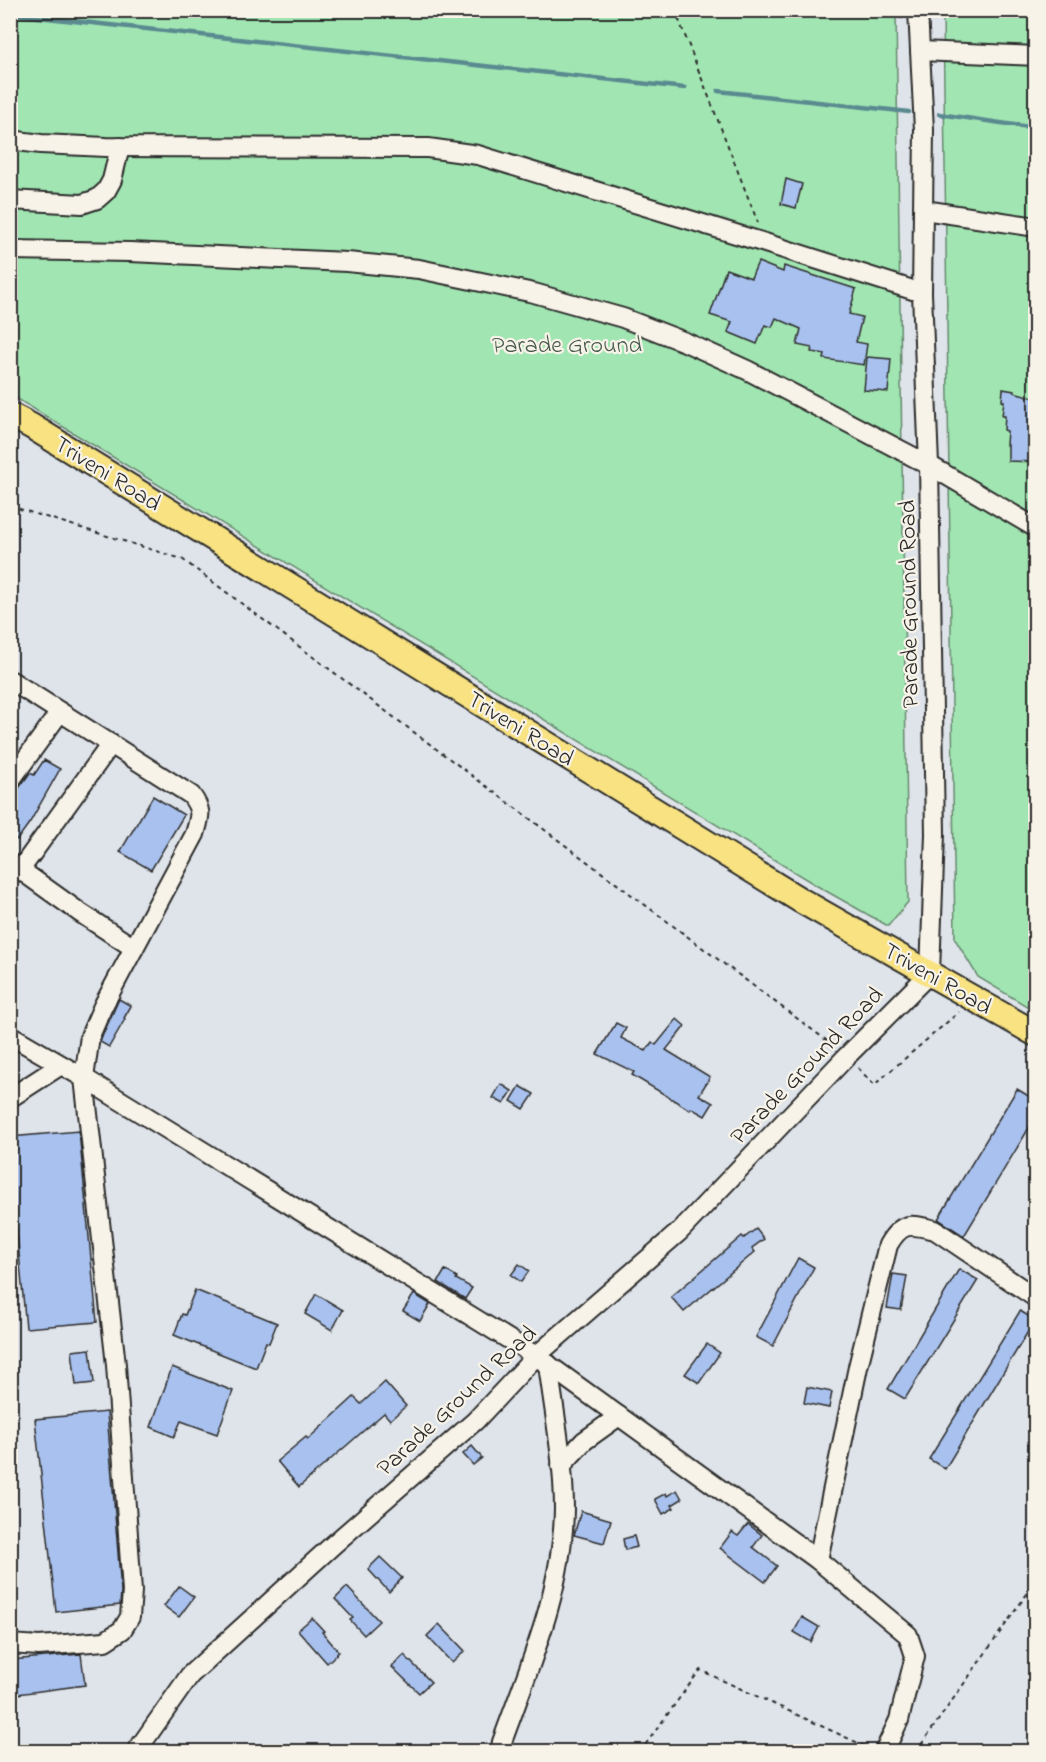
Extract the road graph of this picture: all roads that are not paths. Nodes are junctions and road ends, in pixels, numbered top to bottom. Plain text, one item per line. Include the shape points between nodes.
1 (919, 15) edge
2 (920, 51) junction
3 (1035, 56) edge
4 (10, 140) edge
5 (120, 147) junction
6 (10, 200) edge
7 (924, 210) junction
8 (1035, 227) edge
9 (10, 250) edge
10 (922, 293) junction
11 (10, 415) edge
12 (929, 465) junction
13 (1035, 528) edge
14 (10, 680) edge
15 (60, 712) junction
16 (111, 744) junction
17 (10, 782) edge
18 (15, 867) edge
19 (134, 948) junction
20 (930, 973) junction
21 (1035, 1034) edge
22 (10, 1035) edge
23 (61, 1065) junction
24 (84, 1078) junction
25 (10, 1098) edge
26 (1035, 1298) edge
27 (542, 1360) junction
28 (619, 1416) junction
29 (561, 1466) junction
30 (818, 1560) junction
31 (10, 1644) edge
32 (136, 1752) edge
33 (500, 1752) edge
34 (884, 1752) edge

1 - 2 street, Parade Ground Road
2 - 3 street
2 - 7 street, Parade Ground Road
4 - 5 street
5 - 6 street via 112,180 97,199 82,204
5 - 10 street via 428,148 478,155
7 - 8 street
7 - 10 street, Parade Ground Road
9 - 12 street via 347,262 418,269 534,293 622,318 685,342
10 - 12 street, Parade Ground Road
11 - 20 main road, Triveni Road via 800,900
12 - 13 street
12 - 20 street, Parade Ground Road via 935,834
14 - 15 street
15 - 16 street
15 - 17 street
16 - 18 street
16 - 19 street via 190,795 199,806 195,834
18 - 19 street
19 - 24 street via 90,1036
20 - 21 main road, Triveni Road
20 - 27 street, Parade Ground Road via 680,1232
22 - 23 street
23 - 24 street
23 - 25 street
24 - 27 street
24 - 31 street via 116,1365 132,1591 130,1617 122,1630 105,1641
26 - 30 street via 935,1230 916,1226 895,1233 888,1245 858,1367
27 - 28 street
27 - 29 street
27 - 32 street, Parade Ground Road via 190,1675
28 - 29 street via 584,1441
28 - 30 street
29 - 33 street via 564,1509 560,1560 540,1636
30 - 34 street via 908,1635 915,1656 899,1720

